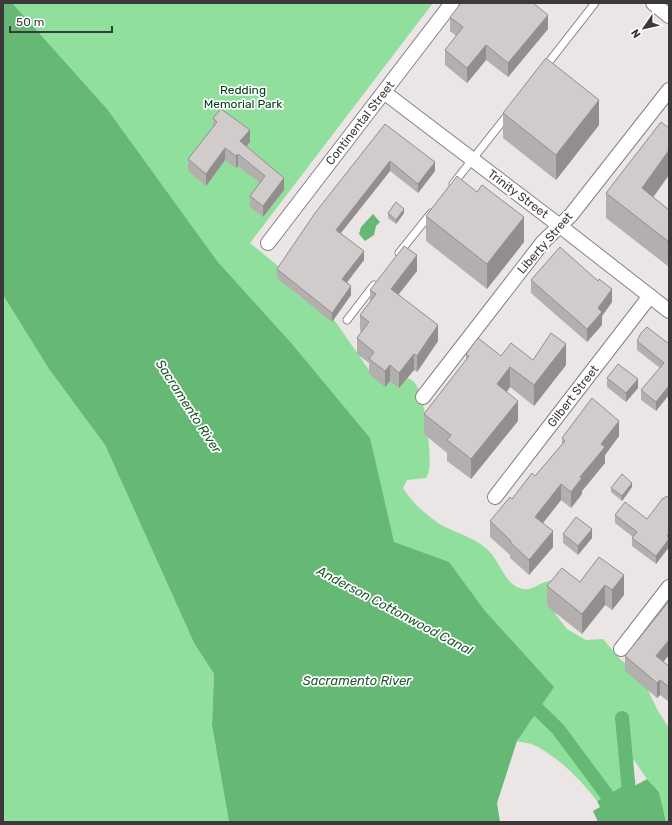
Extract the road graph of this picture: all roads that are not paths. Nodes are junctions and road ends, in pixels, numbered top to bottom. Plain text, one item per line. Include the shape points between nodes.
1 (452, 3) edge
2 (595, 3) edge
3 (653, 3) edge
4 (669, 16) edge
5 (538, 76) edge
6 (669, 90) edge
7 (385, 93) junction
8 (515, 106) edge
9 (472, 160) junction
10 (449, 189) edge
11 (435, 208) edge
12 (560, 226) junction
13 (268, 243) dead end
14 (396, 258) edge
15 (381, 276) edge
16 (650, 296) junction
17 (669, 312) edge
18 (348, 320) dead end
19 (423, 397) dead end
20 (496, 497) dead end
21 (669, 587) edge
22 (621, 649) dead end

1 - 7 street, Continental Street
2 - 5 lane
3 - 4 street
6 - 12 street, Liberty Street
7 - 9 street, Trinity Street
7 - 13 street, Continental Street
8 - 9 lane
9 - 10 lane
9 - 12 street, Trinity Street
11 - 14 lane
12 - 16 street, Trinity Street
12 - 19 street, Liberty Street via 543,242
15 - 18 lane
16 - 17 street, Trinity Street
16 - 20 street, Gilbert Street
21 - 22 street

